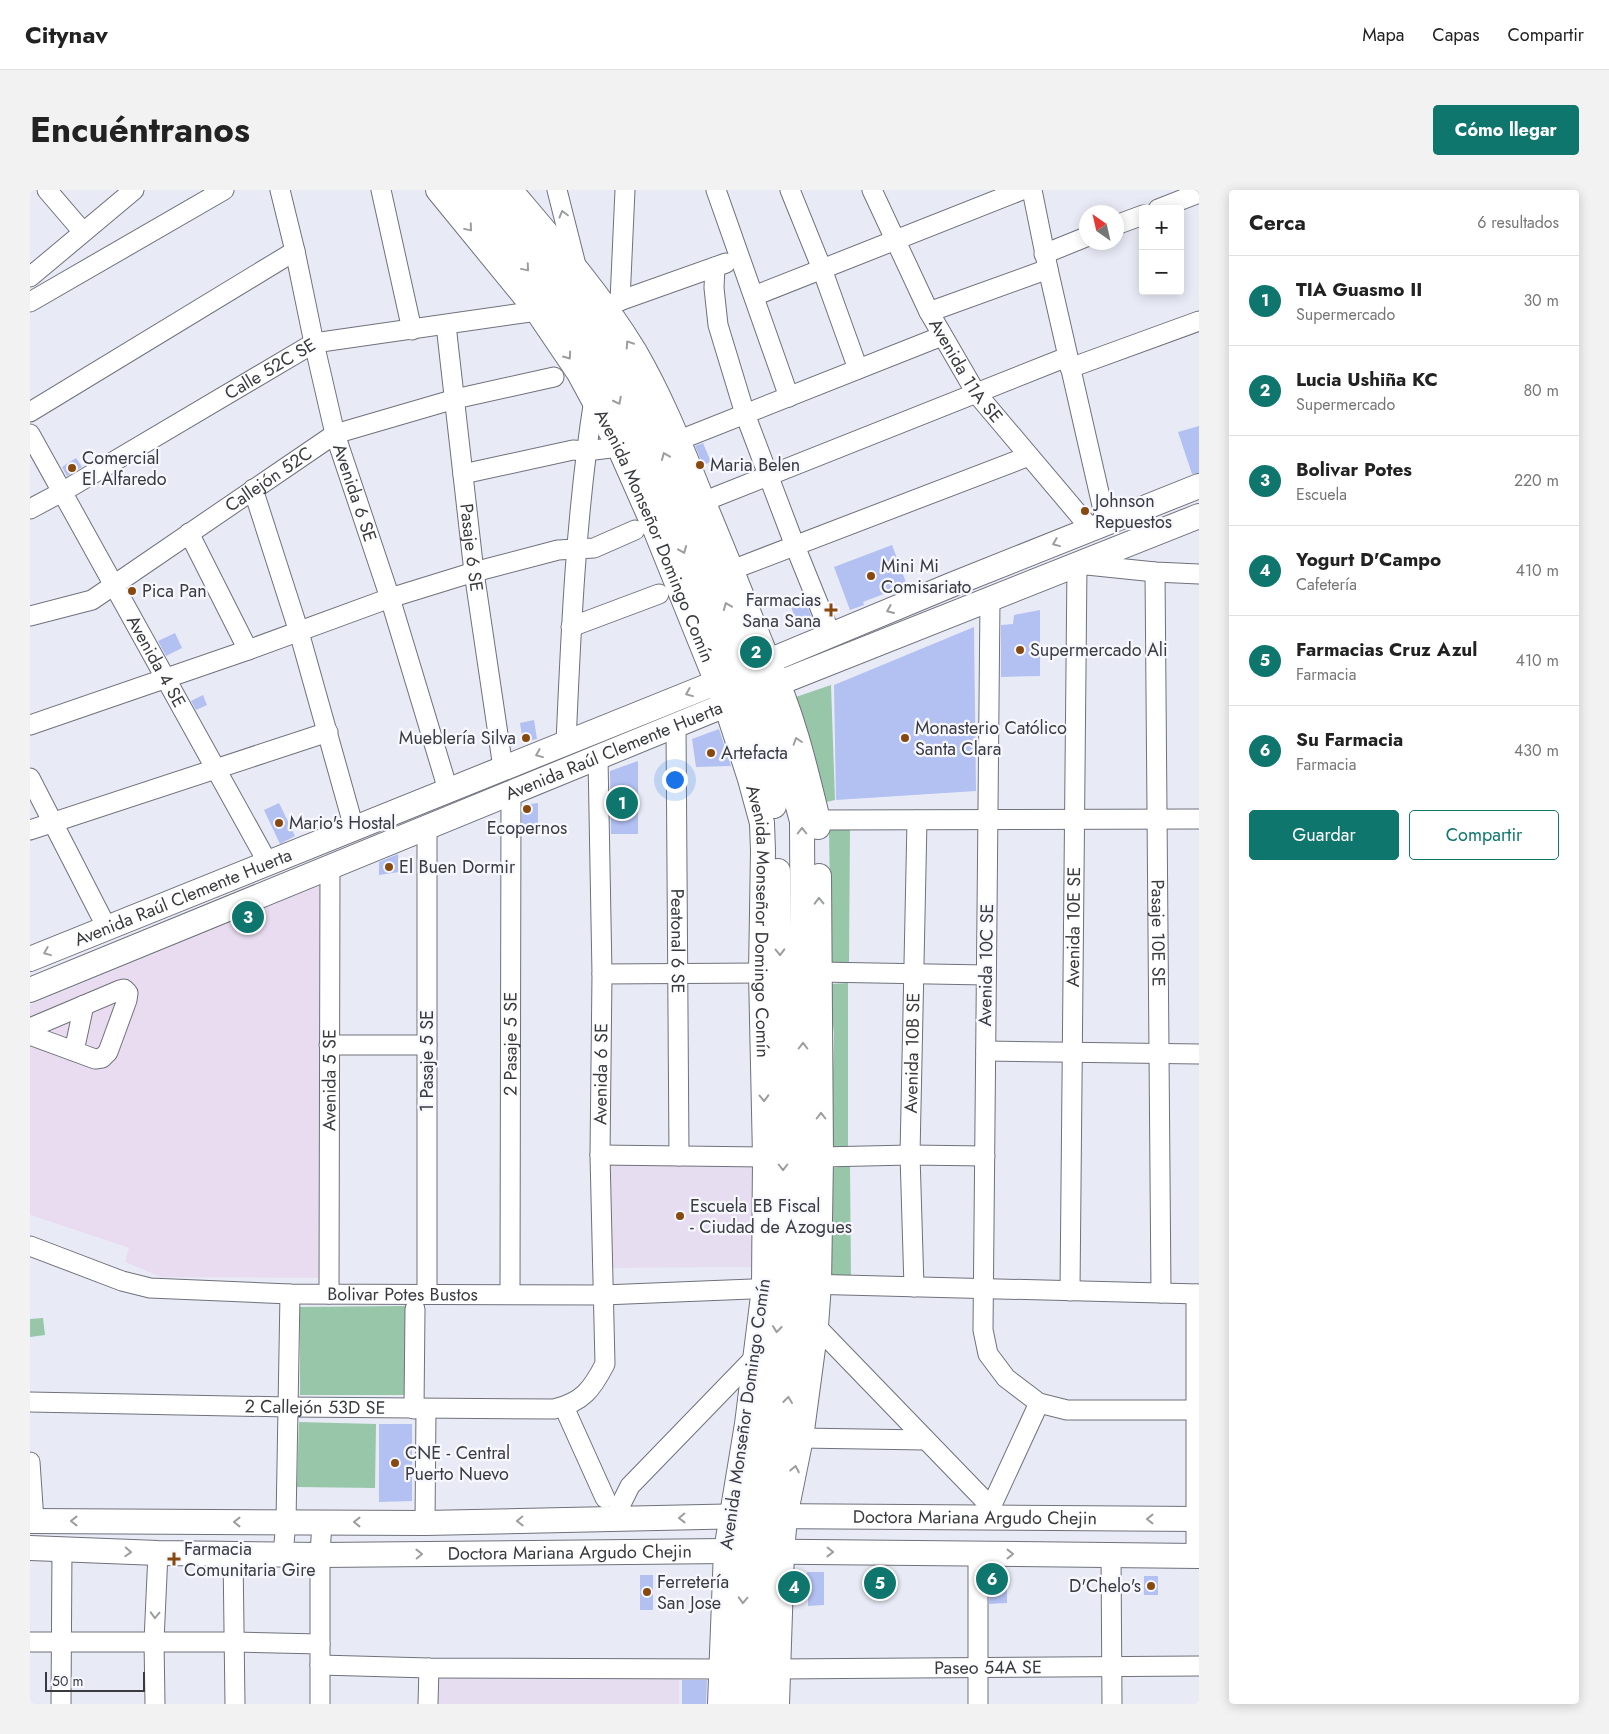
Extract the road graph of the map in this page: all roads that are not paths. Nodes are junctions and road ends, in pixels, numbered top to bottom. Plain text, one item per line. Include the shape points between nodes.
1 (47, 190) edge
2 (134, 190) edge
3 (224, 190) edge
4 (280, 190) edge
5 (381, 190) edge
6 (438, 190) edge
7 (462, 190) edge
8 (484, 190) edge
9 (510, 190) edge
10 (560, 190) edge
11 (625, 190) edge
12 (716, 190) edge
13 (790, 190) edge
14 (872, 190) edge
15 (1022, 190) edge
16 (1032, 190) edge
17 (1198, 195) edge
18 (1169, 205) edge
19 (1139, 216) edge
20 (1124, 222) edge
21 (83, 232) junction
22 (511, 235) junction
23 (894, 240) junction
24 (1079, 241) edge
25 (296, 250) junction
26 (741, 258) junction
27 (1046, 262) junction
28 (715, 267) junction
29 (822, 269) junction
30 (578, 270) junction
31 (30, 278) edge
32 (754, 296) junction
33 (32, 297) edge
34 (613, 304) junction
35 (537, 311) junction
36 (929, 312) junction
37 (1199, 321) edge
38 (446, 325) junction
39 (412, 330) junction
40 (942, 336) junction
41 (314, 343) junction
42 (1069, 363) junction
43 (858, 369) junction
44 (554, 377) dead end
45 (645, 389) junction
46 (976, 393) junction
47 (790, 396) junction
48 (455, 399) junction
49 (594, 399) junction
50 (30, 412) edge
51 (745, 414) junction
52 (30, 434) edge
53 (335, 434) junction
54 (688, 437) dead end
55 (619, 447) junction
56 (586, 451) junction
57 (1029, 456) junction
58 (463, 474) junction
59 (769, 475) junction
60 (644, 478) junction
61 (1199, 486) edge
62 (254, 489) junction
63 (62, 492) junction
64 (715, 497) dead end
65 (30, 509) edge
66 (1199, 511) edge
67 (1199, 516) edge
68 (1099, 526) junction
69 (635, 530) dead end
70 (189, 534) junction
71 (795, 546) junction
72 (578, 548) junction
73 (1077, 564) junction
74 (742, 566) dead end
75 (474, 572) junction
76 (1155, 572) junction
77 (1199, 574) edge
78 (114, 584) junction
79 (659, 594) dead end
80 (390, 598) junction
81 (990, 599) junction
82 (30, 616) edge
83 (571, 627) junction
84 (298, 632) junction
85 (831, 635) junction
86 (248, 650) junction
87 (166, 678) junction
88 (748, 684) junction
89 (30, 725) edge
90 (676, 726) junction
91 (328, 732) junction
92 (566, 743) junction
93 (598, 758) junction
94 (503, 768) junction
95 (217, 770) junction
96 (30, 778) edge
97 (448, 790) junction
98 (511, 794) junction
99 (1157, 819) junction
100 (1199, 819) edge
101 (818, 820) junction
102 (917, 820) junction
103 (988, 820) junction
104 (1074, 820) junction
105 (53, 822) junction
106 (354, 828) junction
107 (427, 828) junction
108 (30, 830) edge
109 (268, 863) junction
110 (330, 868) junction
111 (811, 925) junction
112 (107, 928) junction
113 (30, 959) edge
114 (819, 972) junction
115 (678, 973) junction
116 (761, 973) junction
117 (602, 974) junction
118 (914, 974) junction
119 (986, 975) junction
120 (30, 982) edge
121 (30, 990) edge
122 (84, 1005) junction
123 (30, 1028) edge
124 (30, 1034) edge
125 (329, 1044) junction
126 (427, 1044) junction
127 (74, 1051) junction
128 (986, 1051) junction
129 (1072, 1053) junction
130 (1159, 1054) junction
131 (1199, 1054) edge
132 (600, 1155) junction
133 (910, 1155) junction
134 (680, 1156) junction
135 (985, 1156) junction
136 (765, 1157) junction
137 (821, 1157) junction
138 (30, 1246) edge
139 (792, 1286) junction
140 (914, 1287) junction
141 (983, 1288) junction
142 (1070, 1291) junction
143 (427, 1293) junction
144 (1161, 1293) junction
145 (290, 1294) junction
146 (329, 1294) junction
147 (510, 1294) junction
148 (1198, 1294) edge
149 (603, 1295) junction
150 (415, 1309) dead end
151 (816, 1326) junction
152 (755, 1356) junction
153 (593, 1386) joint
154 (30, 1402) edge
155 (1039, 1403) junction
156 (564, 1406) junction
157 (288, 1407) junction
158 (420, 1409) junction
159 (1198, 1410) edge
160 (801, 1438) junction
161 (925, 1440) junction
162 (30, 1462) edge
163 (605, 1498) dead end
164 (990, 1512) junction
165 (758, 1517) junction
166 (1198, 1519) edge
167 (613, 1520) junction
168 (32, 1521) edge
169 (286, 1522) junction
170 (322, 1522) junction
171 (425, 1523) junction
172 (30, 1548) edge
173 (62, 1549) junction
174 (754, 1551) junction
175 (158, 1553) junction
176 (233, 1554) junction
177 (283, 1554) junction
178 (978, 1554) junction
179 (1111, 1554) junction
180 (320, 1555) junction
181 (1198, 1556) edge
182 (62, 1641) junction
183 (30, 1642) edge
184 (154, 1642) junction
185 (234, 1642) junction
186 (320, 1644) junction
187 (320, 1665) junction
188 (1199, 1666) edge
189 (1112, 1667) junction
190 (429, 1668) junction
191 (978, 1668) junction
192 (721, 1669) junction
193 (777, 1669) junction
194 (61, 1704) edge
195 (154, 1704) edge
196 (235, 1704) edge
197 (320, 1704) edge
198 (428, 1704) edge
199 (720, 1704) edge
200 (740, 1704) edge
201 (760, 1704) edge
202 (777, 1704) edge
203 (978, 1704) edge
204 (1112, 1704) edge

1 - 21 street
2 - 21 street
3 - 33 street
4 - 25 street, Avenida 6 SE
5 - 39 street
6 -> 22 main road, Avenida Monseñor Domingo Comín
7 - 22 main road, Avenida Monseñor Domingo Comín
8 - 22 main road, Avenida Monseñor Domingo Comín
9 - 22 main road, Avenida Monseñor Domingo Comín
30 -> 10 street
11 - 34 street
12 - 26 street
13 - 29 street
14 - 23 street, Avenida 11A SE
15 - 23 street
16 - 27 street
17 - 18 street
19 - 20 street
21 - 31 street
22 - 30 main road, Avenida Monseñor Domingo Comín
22 - 35 main road, Avenida Monseñor Domingo Comín
22 - 45 main road, Avenida Monseñor Domingo Comín via 564,286 616,358
22 -> 60 main road, Avenida Monseñor Domingo Comín via 600,365 640,444
23 - 29 street
23 - 36 street, Avenida 11A SE
24 - 27 street
25 - 41 street, Avenida 6 SE
25 - 50 street
26 - 28 street
26 - 32 street
27 - 36 street
27 - 42 street
28 - 34 street
28 - 51 street via 718,325
29 - 32 street
29 - 43 street
30 - 34 main road, Avenida Monseñor Domingo Comín
32 - 47 street
45 -> 34 main road, Avenida Monseñor Domingo Comín via 635,352
35 - 38 street, Calle 52C SE
35 -> 49 main road, Avenida Monseñor Domingo Comín
36 - 40 street, Avenida 11A SE
37 - 42 street
38 - 39 street, Calle 52C SE
38 - 48 street, Pasaje 6 SE
39 - 41 street, Calle 52C SE
40 - 43 street
40 - 46 street, Avenida 11A SE
41 - 53 street, Avenida 6 SE
41 - 63 street, Calle 52C SE
42 - 46 street
42 - 68 street via 1102,502
43 - 47 street
44 - 48 street, Callejón 52C
88 -> 45 main road, Avenida Monseñor Domingo Comín via 678,441
46 - 57 street, Avenida 11A SE
46 - 59 street
47 - 51 street
48 - 53 street, Callejón 52C
48 - 58 street, Pasaje 6 SE
49 - 55 main road, Avenida Monseñor Domingo Comín
49 - 56 street
51 - 54 street
51 - 59 street
52 - 63 street, Avenida 4 SE
53 - 62 street, Callejón 52C
53 - 80 street, Avenida 6 SE
55 - 56 street
55 - 60 main road, Avenida Monseñor Domingo Comín
56 - 58 street via 572,450
56 - 72 street
57 - 68 street, Avenida 11A SE
57 - 71 street
58 - 75 street, Pasaje 6 SE
59 - 64 street
59 - 71 street
60 -> 88 main road, Avenida Monseñor Domingo Comín
61 - 68 main road, Avenida Raúl Clemente Huerta
62 - 70 street, Callejón 52C
62 - 84 street
63 - 65 street, Calle 52C SE
63 - 78 street, Avenida 4 SE
66 - 88 street
67 - 73 main road, Avenida Raúl Clemente Huerta
68 -> 85 main road, Avenida Raúl Clemente Huerta
69 - 72 street via 598,546
70 - 78 street, Callejón 52C
70 - 86 street
71 - 74 street
71 - 85 street
72 - 75 street via 558,550
72 - 83 street
73 - 76 street
73 - 81 main road, Avenida Raúl Clemente Huerta
73 - 104 street, Avenida 10E SE
75 - 80 street
75 - 94 street, Pasaje 6 SE
76 - 77 street
76 - 99 street, Pasaje 10E SE
78 - 82 street, Callejón 52C via 92,600
78 - 87 street, Avenida 4 SE
79 - 83 street
80 - 84 street
80 - 97 street, Avenida 6 SE
81 - 88 main road, Avenida Raúl Clemente Huerta
81 - 103 street, Avenida 10C SE
83 - 92 street
84 - 86 street
84 - 91 street
85 - 88 main road, Avenida Raúl Clemente Huerta
86 - 87 street
87 - 89 street
87 - 95 street, Avenida 4 SE
88 - 90 main road, Avenida Raúl Clemente Huerta
88 -> 92 main road, Avenida Raúl Clemente Huerta
101 -> 88 main road, Avenida Monseñor Domingo Comín via 805,764
111 -> 88 main road, Avenida Monseñor Domingo Comín via 802,821 788,770
88 - 116 main road, Avenida Monseñor Domingo Comín via 750,779 762,823
88 - 120 street
88 -> 139 main road, Avenida Monseñor Domingo Comín via 778,819 783,1158
90 - 93 main road, Avenida Raúl Clemente Huerta
90 - 115 street, Peatonal 6 SE
91 - 95 street
91 - 106 street
92 -> 94 main road, Avenida Raúl Clemente Huerta
93 - 98 main road, Avenida Raúl Clemente Huerta
93 - 117 street, Avenida 6 SE
94 - 97 main road, Avenida Raúl Clemente Huerta
95 - 105 street
95 - 109 street, Avenida 4 SE
96 - 105 street
97 - 106 main road, Avenida Raúl Clemente Huerta
98 - 107 main road, Avenida Raúl Clemente Huerta
98 - 147 street, 2 Pasaje 5 SE
99 - 100 street
99 - 104 street
99 - 130 street, Pasaje 10E SE
101 - 102 street
111 -> 101 main road, Avenida Monseñor Domingo Comín
102 - 103 street
102 - 118 street, Avenida 10B SE
103 - 104 street
103 - 119 street, Avenida 10C SE
104 - 129 street, Avenida 10E SE
105 - 108 street
105 - 112 street
106 - 109 main road, Avenida Raúl Clemente Huerta
107 - 110 main road, Avenida Raúl Clemente Huerta
107 - 126 street, 1 Pasaje 5 SE
109 - 112 main road, Avenida Raúl Clemente Huerta
110 - 121 main road, Avenida Raúl Clemente Huerta
110 - 125 street, Avenida 5 SE
111 - 114 main road, Avenida Monseñor Domingo Comín
139 -> 111 main road, Avenida Monseñor Domingo Comín via 804,1263
112 -> 113 main road, Avenida Raúl Clemente Huerta
114 - 118 street
137 -> 114 main road, Avenida Monseñor Domingo Comín
115 - 116 street
115 - 117 street
115 - 134 street, Peatonal 6 SE
116 -> 136 main road, Avenida Monseñor Domingo Comín
117 - 132 street, Avenida 6 SE
118 - 119 street
118 - 133 street, Avenida 10B SE
119 - 128 street, Avenida 10C SE
122 - 123 street
122 - 127 street
122 - 127 street via 120,990 128,993 106,1055 95,1059
124 - 127 street
125 - 126 street
125 - 146 street, Avenida 5 SE
126 - 143 street, 1 Pasaje 5 SE
128 - 129 street
128 - 135 street, Avenida 10C SE
129 - 130 street
129 - 142 street, Avenida 10E SE
130 - 131 street
130 - 144 street, Pasaje 10E SE
132 - 134 street
132 - 149 street, Avenida 6 SE
133 - 135 street
133 - 137 street
133 - 140 street, Avenida 10B SE
134 - 136 street
135 - 141 street, Avenida 10C SE
136 - 139 main road, Avenida Monseñor Domingo Comín
137 - 139 main road, Avenida Monseñor Domingo Comín
138 - 145 street, Bolivar Potes Bustos via 150,1288
139 - 140 street, Bolivar Potes Bustos
139 - 149 street, Bolivar Potes Bustos
139 - 151 main road, Avenida Monseñor Domingo Comín
139 - 152 main road, Avenida Monseñor Domingo Comín
139 - 165 main road, Avenida Monseñor Domingo Comín via 766,1428
140 - 141 street, Bolivar Potes Bustos
141 - 142 street, Bolivar Potes Bustos
141 - 155 street, Avenida 10C SE via 983,1330 988,1354 1006,1378
142 - 144 street, Bolivar Potes Bustos
143 - 146 street, Bolivar Potes Bustos
143 - 147 street, Bolivar Potes Bustos
144 - 148 street, Bolivar Potes Bustos
145 - 146 street, Bolivar Potes Bustos
145 - 157 street
147 - 149 street, Bolivar Potes Bustos
148 - 159 street
149 - 153 street, Avenida 6 SE via 605,1364
150 - 158 street
151 - 160 main road, Avenida Monseñor Domingo Comín
151 - 161 street
152 - 165 main road, Avenida Monseñor Domingo Comín via 747,1424
152 - 167 street via 630,1486
153 - 156 street, 2 Callejón 53D SE
154 - 157 street, 2 Callejón 53D SE
155 - 159 street via 1067,1410
155 - 164 street
156 - 158 street, 2 Callejón 53D SE via 554,1409
156 - 163 street
157 - 158 street, 2 Callejón 53D SE
157 - 169 street
158 - 171 street
159 - 166 street
160 - 161 street
165 -> 160 main road, Avenida Monseñor Domingo Comín
161 - 164 street
162 - 168 street
164 - 165 main road, Doctora Mariana Argudo Chejin
166 -> 164 main road, Doctora Mariana Argudo Chejin
165 -> 167 main road, Doctora Mariana Argudo Chejin
165 - 174 main road, Avenida Monseñor Domingo Comín
165 - 174 main road, Avenida Monseñor Domingo Comín
166 - 181 street
167 -> 171 main road, Doctora Mariana Argudo Chejin
169 -> 168 main road, Doctora Mariana Argudo Chejin
169 - 170 main road, Doctora Mariana Argudo Chejin
169 - 177 street
171 -> 170 main road, Doctora Mariana Argudo Chejin
170 - 180 street
172 - 173 main road, Doctora Mariana Argudo Chejin
173 -> 175 main road, Doctora Mariana Argudo Chejin
173 - 182 street
174 -> 178 main road, Doctora Mariana Argudo Chejin
180 -> 174 main road, Doctora Mariana Argudo Chejin
174 - 192 main road, Avenida Monseñor Domingo Comín
174 - 193 main road, Avenida Monseñor Domingo Comín
174 -> 200 main road, Avenida Monseñor Domingo Comín
174 - 201 main road, Avenida Monseñor Domingo Comín
175 - 176 main road, Doctora Mariana Argudo Chejin
175 -> 184 street
176 - 177 main road, Doctora Mariana Argudo Chejin
176 - 185 street
177 - 180 main road, Doctora Mariana Argudo Chejin
178 -> 179 main road, Doctora Mariana Argudo Chejin
178 - 191 street
179 - 181 main road, Doctora Mariana Argudo Chejin
179 - 189 street
180 - 186 street
182 - 183 street
182 - 184 street
182 - 194 street
184 - 185 street
184 - 195 street
185 - 186 street
185 - 196 street
186 - 187 street
187 - 190 street
187 - 197 street
188 - 189 street, Paseo 54A SE
189 - 191 street, Paseo 54A SE
189 - 204 street
190 - 192 street
190 - 198 street
191 - 193 street, Paseo 54A SE
191 - 203 street
192 - 199 main road, Avenida Monseñor Domingo Comín
193 - 202 main road, Avenida Monseñor Domingo Comín

